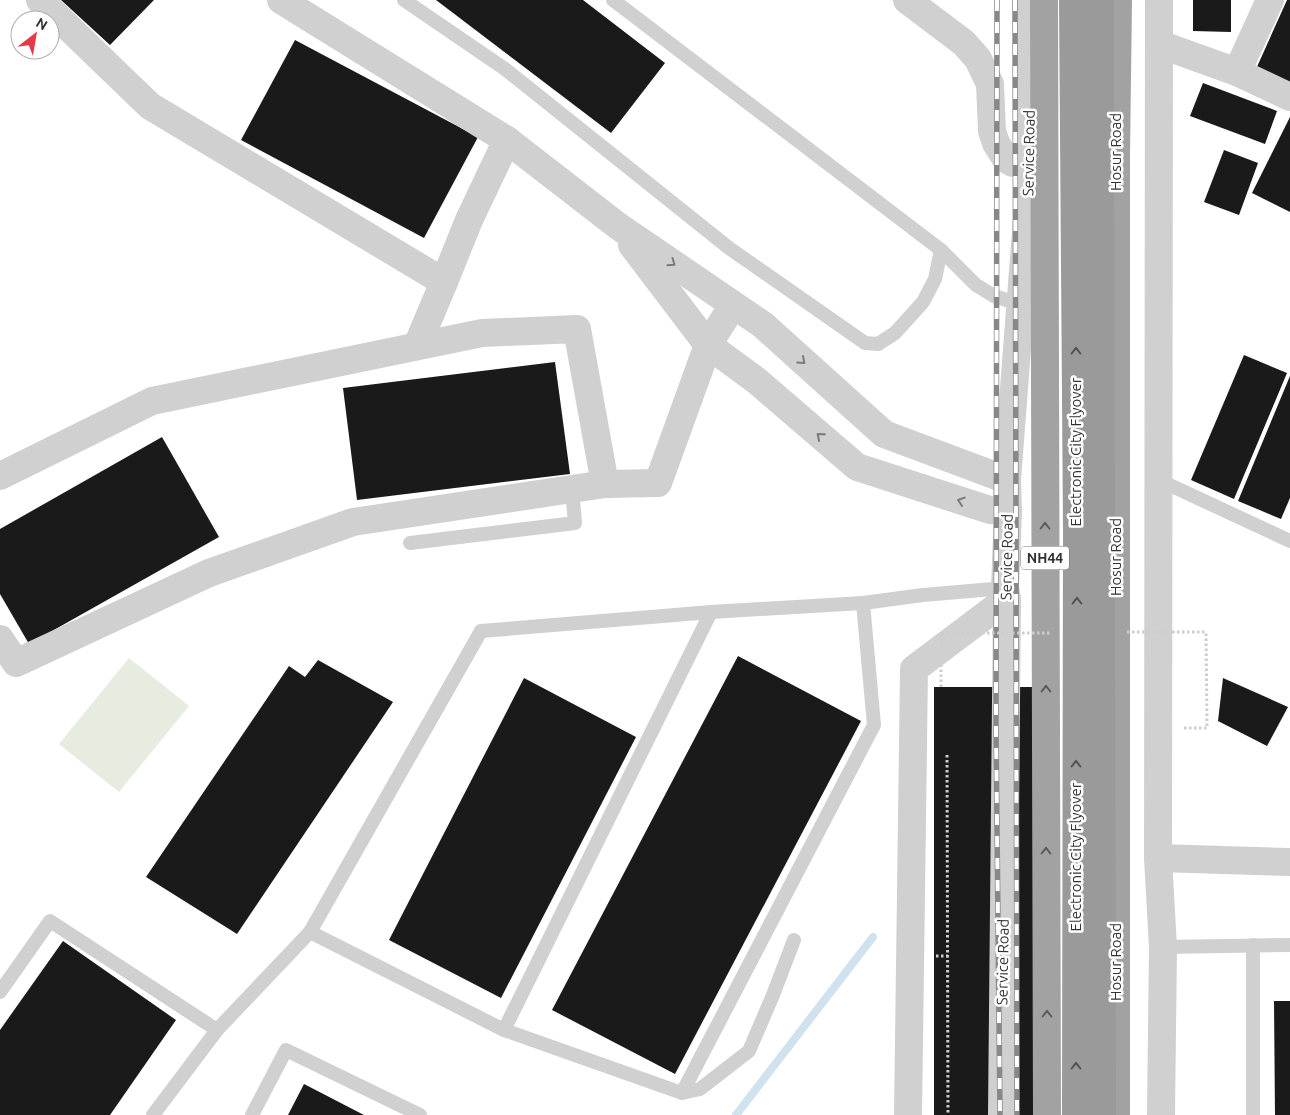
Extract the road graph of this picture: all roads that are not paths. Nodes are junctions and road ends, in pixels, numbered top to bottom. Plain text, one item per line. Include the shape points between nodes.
1 (40, 0) edge
2 (281, 0) edge
3 (404, 0) edge
4 (613, 0) edge
5 (907, 0) edge
6 (1029, 0) edge
7 (1044, 0) edge
8 (1073, 0) edge
9 (1100, 0) edge
10 (1118, 0) edge
11 (1159, 0) edge
12 (1270, 0) edge
13 (1159, 44) junction
14 (1237, 72) junction
15 (1290, 97) edge
16 (507, 140) junction
17 (1031, 166) junction
18 (618, 226) junction
19 (941, 250) junction
20 (444, 282) junction
21 (1019, 304) junction
22 (733, 305) junction
23 (708, 345) junction
24 (417, 346) junction
25 (0, 476) edge
26 (1007, 480) junction
27 (1159, 480) junction
28 (605, 484) junction
29 (572, 489) junction
30 (1045, 497) junction
31 (1116, 498) junction
32 (1008, 511) junction
33 (1290, 541) edge
34 (410, 543) dead end
35 (1006, 593) junction
36 (863, 603) junction
37 (711, 612) junction
38 (0, 639) edge
39 (1158, 858) junction
40 (1290, 862) edge
41 (310, 932) junction
42 (794, 940) dead end
43 (1253, 945) junction
44 (1290, 945) edge
45 (1163, 947) junction
46 (0, 992) edge
47 (217, 1030) junction
48 (504, 1030) junction
49 (682, 1093) junction
50 (153, 1115) edge
51 (252, 1115) edge
52 (420, 1115) edge
53 (908, 1115) edge
54 (1002, 1115) edge
55 (1047, 1115) edge
56 (1076, 1115) edge
57 (1102, 1115) edge
58 (1116, 1115) edge
59 (1161, 1115) edge
60 (1253, 1115) edge

1 - 20 street via 150,106
2 - 16 street
3 - 19 lane via 505,69 728,248 865,343 878,344 895,333 923,302 935,278
4 - 19 lane
5 - 17 street via 964,43 978,59 990,84 992,131 996,143 1006,159
6 - 17 street, Service Road
7 - 30 highway, NH44
56 -> 8 highway, Electronic City Flyover, bridge via 1077,530
9 - 57 highway, Electronic City Flyover, bridge
10 - 31 highway, Hosur Road
11 - 13 street
12 - 14 street
13 - 14 street
13 - 27 street
14 - 15 street
16 - 18 street
16 - 20 street
17 - 21 street, Service Road
18 -> 22 street
18 - 23 street
19 - 21 lane via 976,285 994,296
20 - 24 street
21 - 26 street, Service Road
22 - 23 street
22 -> 26 street via 763,326 884,434
23 - 28 street via 658,483
32 -> 23 street via 990,510 864,470 757,381
24 - 25 street via 152,401
24 - 28 street via 482,333 577,329
26 - 32 street, Service Road
27 - 33 lane
27 - 39 street
28 - 29 street
29 - 34 lane via 575,523
29 - 38 street via 353,522 209,574 16,664
30 - 31 highway
55 -> 30 highway, NH44
31 - 58 highway, Hosur Road
32 - 35 street, Service Road
35 - 36 lane via 923,594
35 - 53 street via 914,669
35 - 54 street, Service Road
36 - 37 lane
36 - 49 lane via 874,725
37 - 41 lane via 481,631
37 - 48 lane
39 - 40 street
39 - 45 street
41 - 47 lane
41 - 48 lane
42 - 49 lane via 748,1051 700,1089
43 - 44 lane
43 - 45 lane
43 - 60 lane
45 - 59 street
46 - 47 lane via 50,921
47 - 50 lane
48 - 49 lane
51 - 52 lane via 286,1050

